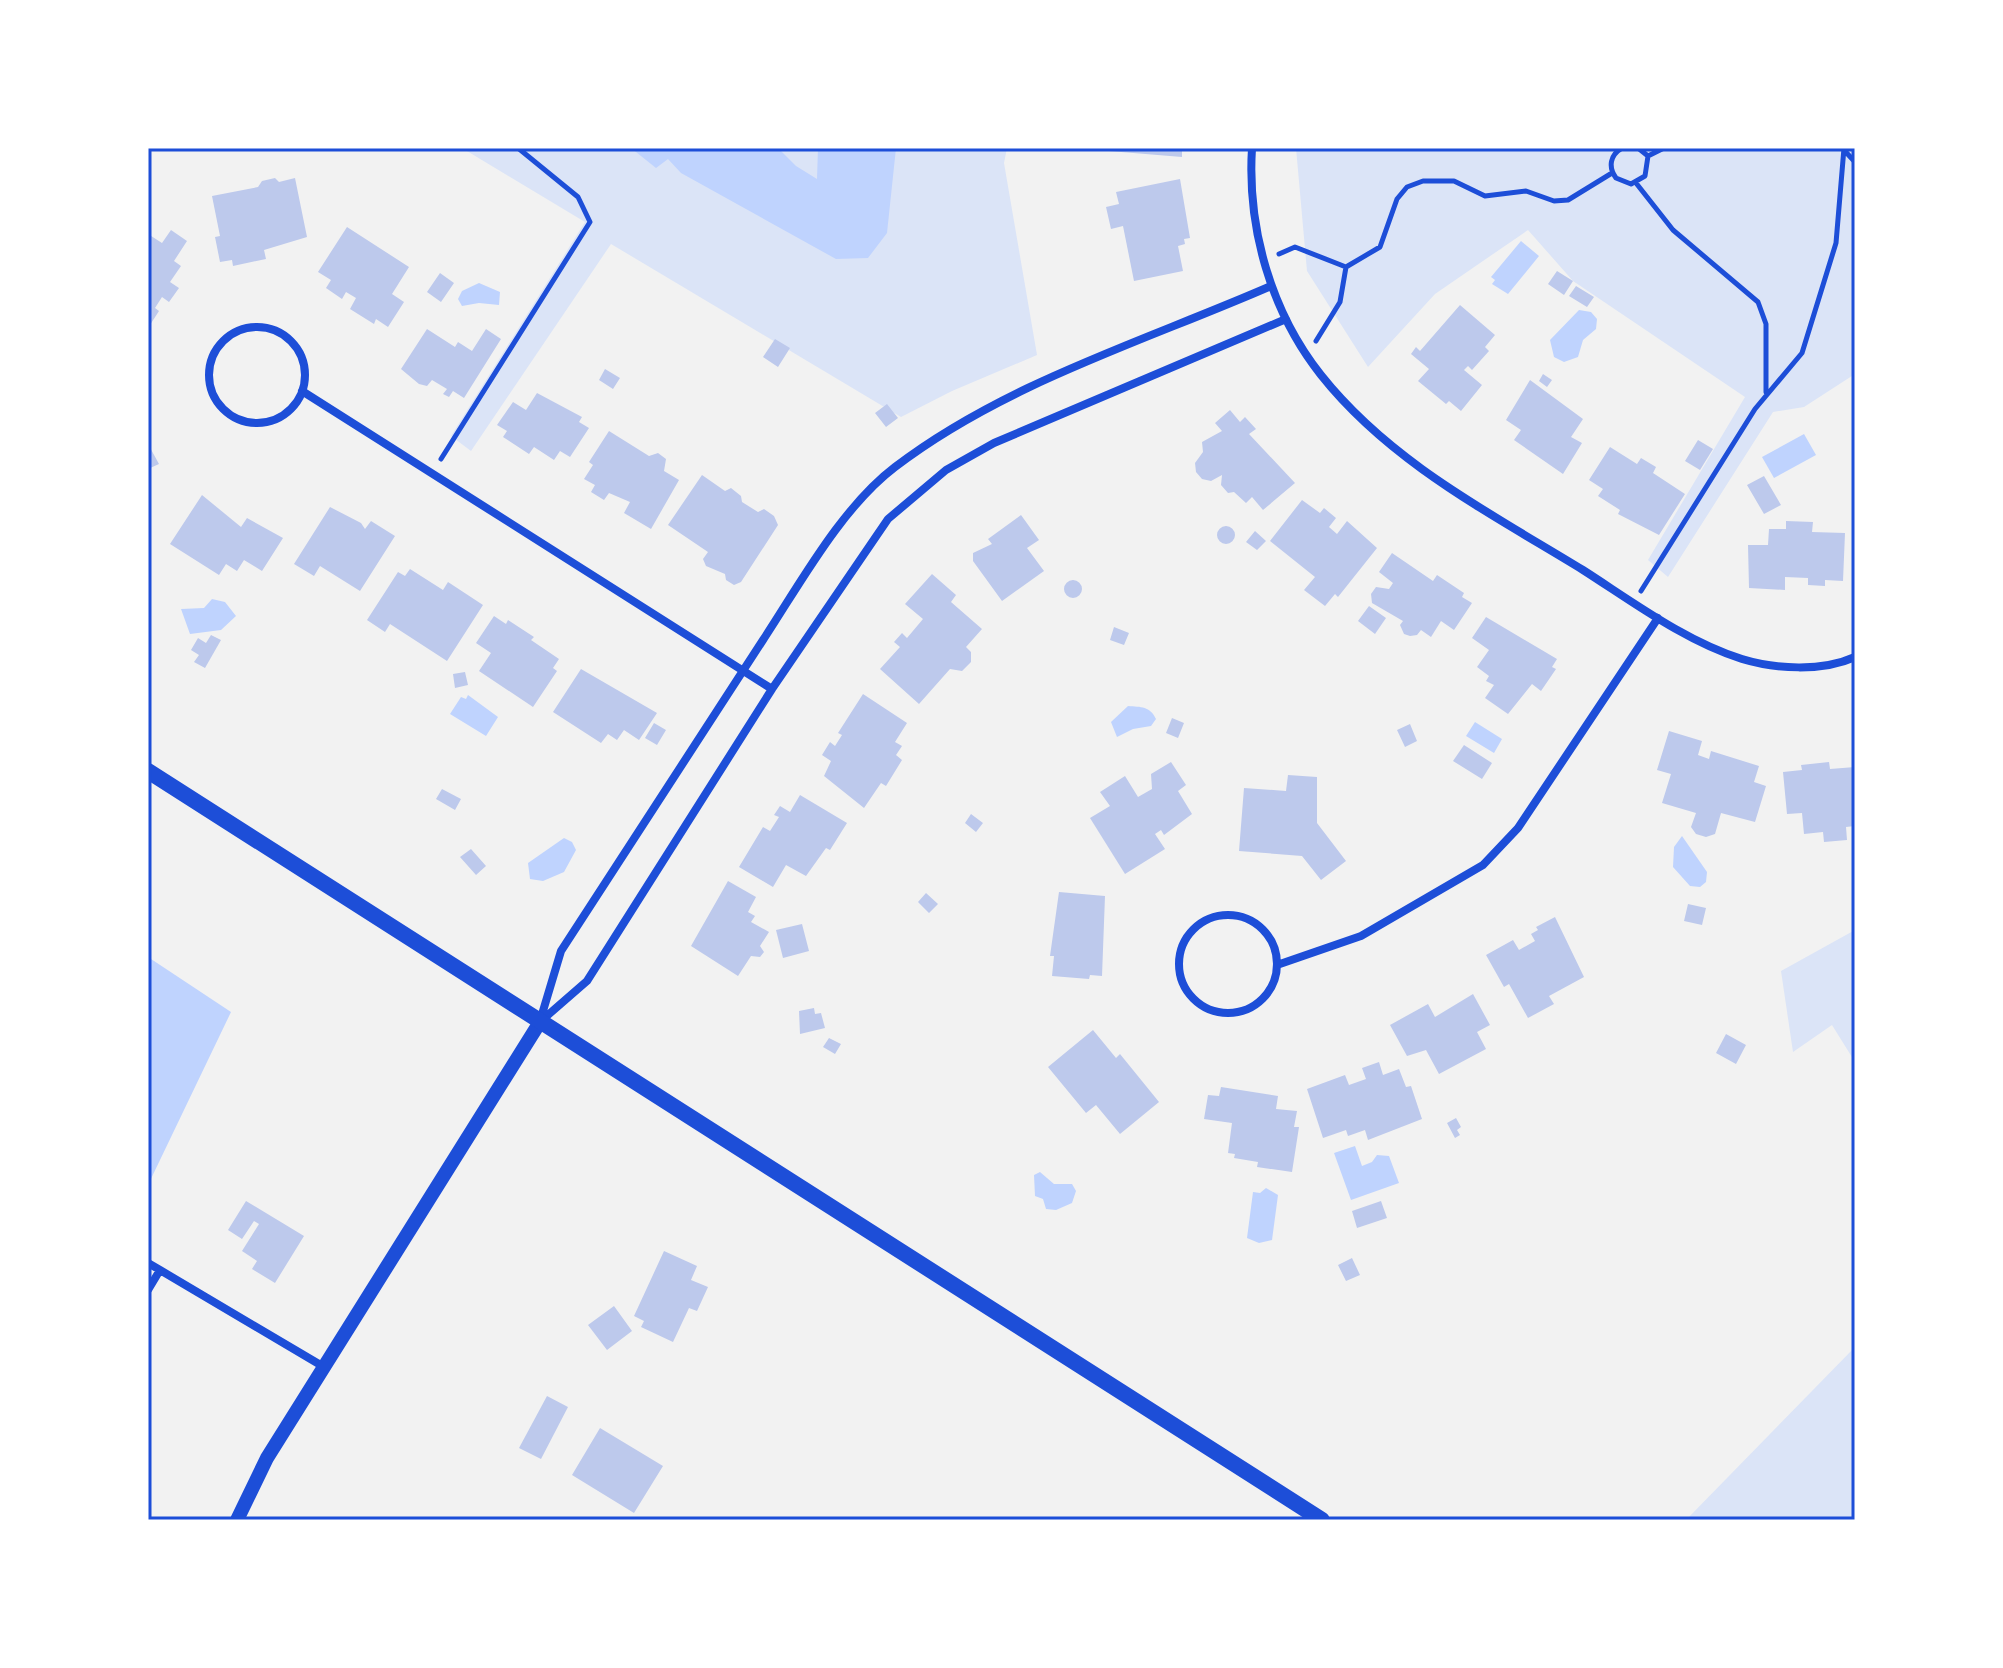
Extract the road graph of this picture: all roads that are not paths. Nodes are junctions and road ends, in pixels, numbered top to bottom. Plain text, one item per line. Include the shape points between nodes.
1 (1252, 148) edge
2 (1271, 286) junction
3 (1286, 319) junction
4 (302, 391) junction
5 (1658, 618) junction
6 (1855, 657) edge
7 (744, 669) junction
8 (772, 689) junction
9 (148, 771) edge
10 (1277, 965) junction
11 (540, 1022) junction
12 (148, 1263) edge
13 (160, 1270) junction
14 (148, 1290) edge
15 (324, 1367) junction
16 (237, 1520) edge
17 (1322, 1520) edge

1 - 2 street via 1263,261
2 - 3 street
2 - 7 street via 991,407 891,469 820,552
3 - 5 street via 1307,355 1372,431 1418,468
3 - 8 street via 994,443 946,470 888,519
4 - 4 street via 305,374 296,346 271,329 257,326 232,334 210,364 213,394 233,416 246,421 285,413
4 - 7 street
5 - 6 street via 1739,658 1768,666 1829,664
5 - 10 street via 1518,828 1483,865 1361,936
7 - 8 street
7 - 11 street via 561,951
8 - 11 street via 587,981
9 - 11 main road
10 - 10 street via 1267,934 1254,922 1222,915 1205,920 1182,944 1178,960 1186,990 1196,1002 1225,1013 1255,1005 1267,995
11 - 15 street
11 - 17 main road
12 - 13 street
13 - 14 street
13 - 15 street
15 - 16 street via 267,1458

